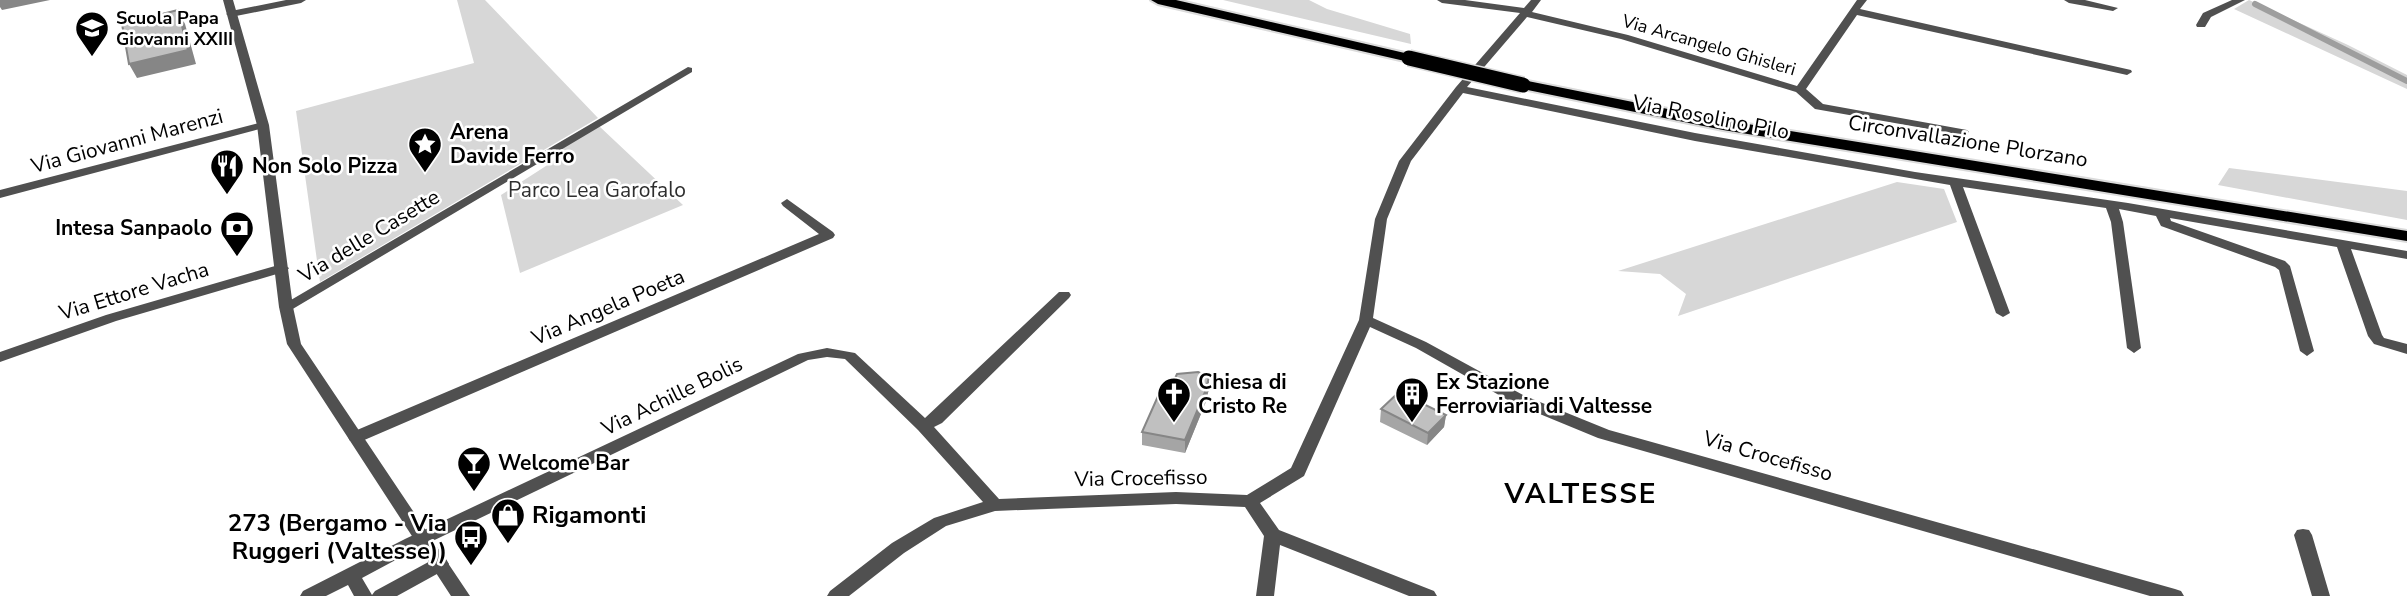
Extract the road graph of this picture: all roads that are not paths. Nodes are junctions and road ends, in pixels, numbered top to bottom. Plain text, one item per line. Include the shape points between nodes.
1 (228, 0) edge
2 (302, 0) edge
3 (1158, 0) edge
4 (1197, 0) edge
5 (1442, 0) edge
6 (1449, 0) edge
7 (1536, 0) edge
8 (1862, 0) edge
9 (2069, 0) edge
10 (2240, 0) edge
11 (2113, 8) dead end
12 (1854, 11) junction
13 (1526, 12) junction
14 (232, 14) junction
15 (2201, 25) dead end
16 (1412, 54) junction
17 (688, 70) dead end
18 (2127, 72) dead end
19 (1525, 80) junction
20 (1460, 89) junction
21 (1800, 90) junction
22 (263, 125) junction
23 (1963, 132) dead end
24 (1955, 182) junction
25 (0, 194) edge
26 (787, 203) dead end
27 (2110, 205) junction
28 (2161, 213) junction
29 (2407, 225) edge
30 (2407, 236) edge
31 (2342, 243) junction
32 (2407, 255) edge
33 (282, 268) junction
34 (1064, 295) dead end
35 (286, 307) junction
36 (2003, 313) dead end
37 (1366, 320) junction
38 (2134, 348) dead end
39 (2407, 349) edge
40 (2307, 351) dead end
41 (0, 357) edge
42 (924, 426) junction
43 (356, 437) junction
44 (1250, 501) junction
45 (995, 505) junction
46 (1273, 535) junction
47 (2303, 535) dead end
48 (424, 537) junction
49 (440, 564) junction
50 (352, 577) junction
51 (309, 596) edge
52 (364, 596) edge
53 (381, 596) edge
54 (461, 596) edge
55 (836, 596) edge
56 (1265, 596) edge
57 (1428, 596) edge
58 (2175, 596) edge
59 (2321, 596) edge

1 - 14 street
2 - 14 street
3 - 16 highway
4 - 16 highway
5 - 6 street, Via Arcangelo Ghisleri
6 - 13 street, Via Arcangelo Ghisleri
7 - 13 street
8 - 12 street, Via Arcangelo Ghisleri
9 - 11 street
10 - 15 street via 2207,15
12 - 18 street
12 - 21 street, Via Arcangelo Ghisleri
13 - 20 street
13 - 21 street, Via Arcangelo Ghisleri
14 - 22 street
16 - 19 highway, bridge
17 - 35 street, Via delle Casette
19 - 29 highway, Circonvallazione Plorzano
19 - 30 highway, Circonvallazione Plorzano via 1723,125
20 - 24 street, Via Rosolino Pilo
20 - 37 street via 1405,161 1381,219
21 - 23 street, Via Arcangelo Ghisleri via 1819,107
22 - 25 street, Via Giovanni Marenzi
22 - 33 street
24 - 27 street, Via Rosolino Pilo
24 - 36 street
26 - 43 street, Via Angela Poeta via 828,235
27 - 28 street, Via Rosolino Pilo
27 - 38 street via 2117,222
28 - 31 street, Via Rosolino Pilo
28 - 40 street, Via Rosolino Pilo via 2166,223 2280,264
31 - 32 street, Via Rosolino Pilo
31 - 39 street via 2375,336
33 - 35 street
33 - 41 street, Via Ettore Vacha via 111,318
34 - 42 street
35 - 43 street via 294,344
37 - 44 street via 1298,472
37 - 58 street, Via Crocefisso via 1518,399 1604,434
42 - 45 street, Via Achille Bolis
42 - 48 street, Via Achille Bolis via 850,356 822,351 803,356
43 - 48 street
44 - 45 street, Via Crocefisso via 1176,498
44 - 46 street
45 - 55 street, Via Crocefisso via 940,522
46 - 56 street
46 - 57 street
47 - 59 street
48 - 49 street
48 - 50 street, Via Achille Bolis
49 - 53 street
49 - 54 street
50 - 51 street, Via Achille Bolis
50 - 52 street

